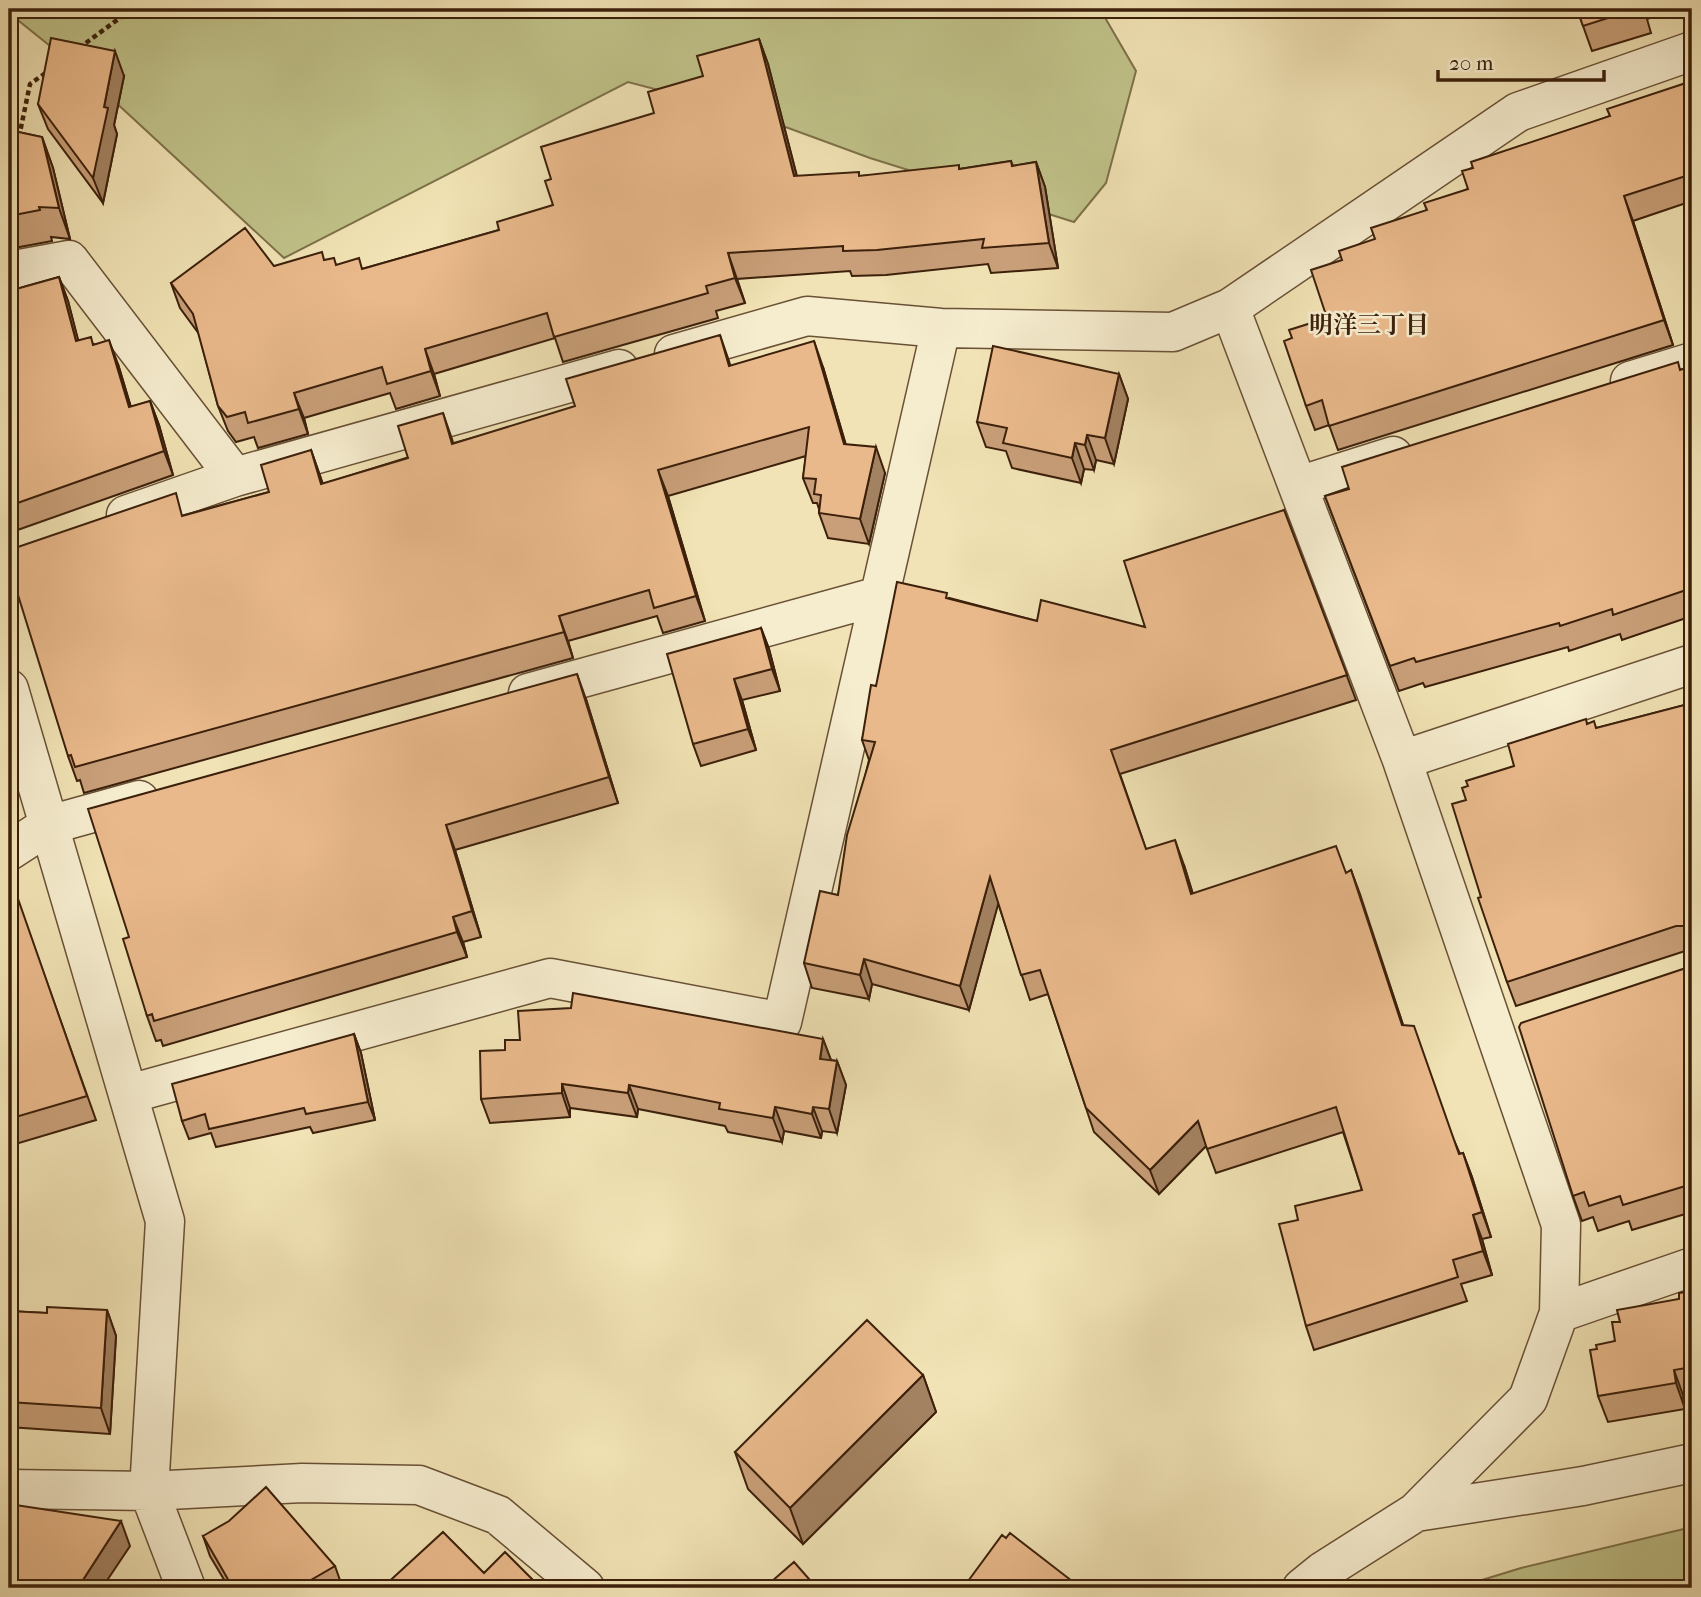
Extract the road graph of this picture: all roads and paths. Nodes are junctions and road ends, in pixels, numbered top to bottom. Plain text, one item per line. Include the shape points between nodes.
1 (132, 9) edge
2 (1692, 51) edge
3 (71, 54) edge
4 (51, 69) edge
5 (17, 146) edge
6 (9, 271) edge
7 (1230, 308) junction
8 (941, 328) junction
9 (1692, 362) edge
10 (1600, 391) edge
11 (1429, 445) edge
12 (235, 477) junction
13 (1298, 486) junction
14 (97, 525) edge
15 (880, 596) junction
16 (1692, 664) edge
17 (9, 689) edge
18 (491, 703) edge
19 (1402, 760) junction
20 (170, 792) edge
21 (49, 825) junction
22 (9, 851) edge
23 (1535, 1023) edge
24 (1496, 1036) junction
25 (129, 1094) junction
26 (1692, 1267) edge
27 (1559, 1313) junction
28 (1692, 1464) edge
29 (9, 1489) edge
30 (149, 1491) junction
31 (1416, 1512) junction
32 (186, 1588) edge
33 (585, 1588) edge
34 (1302, 1588) edge

1 - 3 path
2 - 7 street via 1518,112
4 - 5 path via 30,84
6 - 12 street via 69,260
7 - 8 street via 1173,332
7 - 13 street
8 - 12 street via 807,316
8 - 15 street
9 - 10 street
11 - 13 street
12 - 14 street
13 - 19 street
15 - 18 street
15 - 25 street via 782,1022 550,978
16 - 19 street
17 - 21 street
19 - 24 street
20 - 21 street
21 - 22 street
21 - 25 street
23 - 24 street
24 - 27 street via 1561,1225
25 - 30 street via 164,1221
26 - 27 street
27 - 31 street via 1528,1399
28 - 31 street
29 - 30 street
30 - 32 street
30 - 33 street via 302,1483 419,1485 498,1515
31 - 34 street

